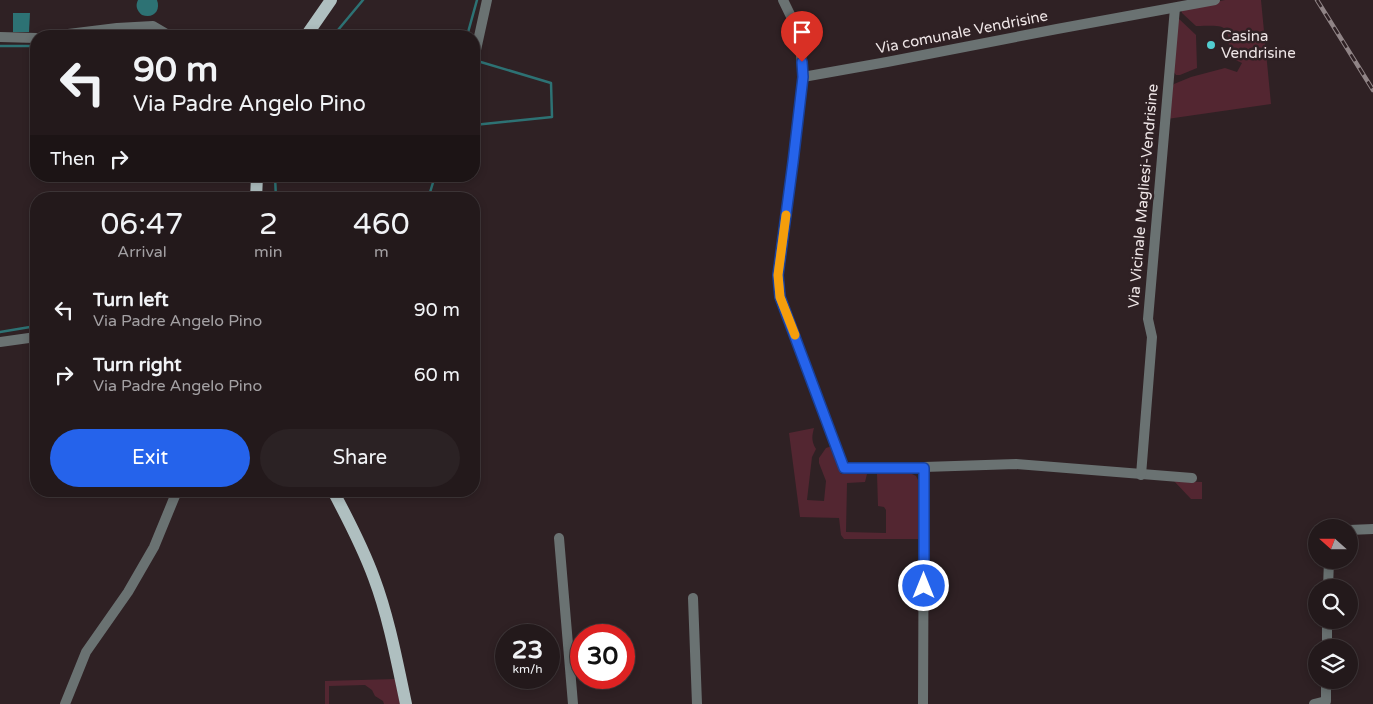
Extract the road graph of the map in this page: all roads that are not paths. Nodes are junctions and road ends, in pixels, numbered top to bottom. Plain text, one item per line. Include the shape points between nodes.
1 (332, 0) edge
2 (487, 0) edge
3 (783, 0) edge
4 (1215, 0) edge
5 (1174, 8) junction
6 (101, 30) edge
7 (160, 30) edge
8 (310, 30) edge
9 (480, 32) edge
10 (0, 38) edge
11 (30, 38) edge
12 (803, 77) junction
13 (30, 337) edge
14 (0, 342) edge
15 (924, 468) junction
16 (1141, 475) junction
17 (1192, 478) dead end
18 (175, 497) edge
19 (336, 497) edge
20 (1373, 529) edge
21 (1358, 530) edge
22 (559, 538) dead end
23 (693, 598) dead end
24 (1326, 689) edge
25 (65, 704) edge
26 (406, 704) edge
27 (573, 704) edge
28 (697, 704) edge
29 (923, 704) edge
30 (1314, 704) edge

1 - 8 main road
2 - 9 street
3 - 12 street via 799,33
4 - 5 street, Via comunale Vendrisine
5 - 12 street, Via comunale Vendrisine
5 - 16 street, Via Vicinale Magliesi-Vendrisine via 1148,319 1152,336
6 - 7 street via 153,26
10 - 11 street
12 - 15 street via 778,275 780,297 844,468
13 - 14 street
15 - 16 street via 1016,464
15 - 29 street
16 - 17 street
18 - 25 street via 154,548 86,652
19 - 26 main road via 374,578
20 - 21 street
22 - 27 street
23 - 28 street
24 - 30 street via 1326,701

